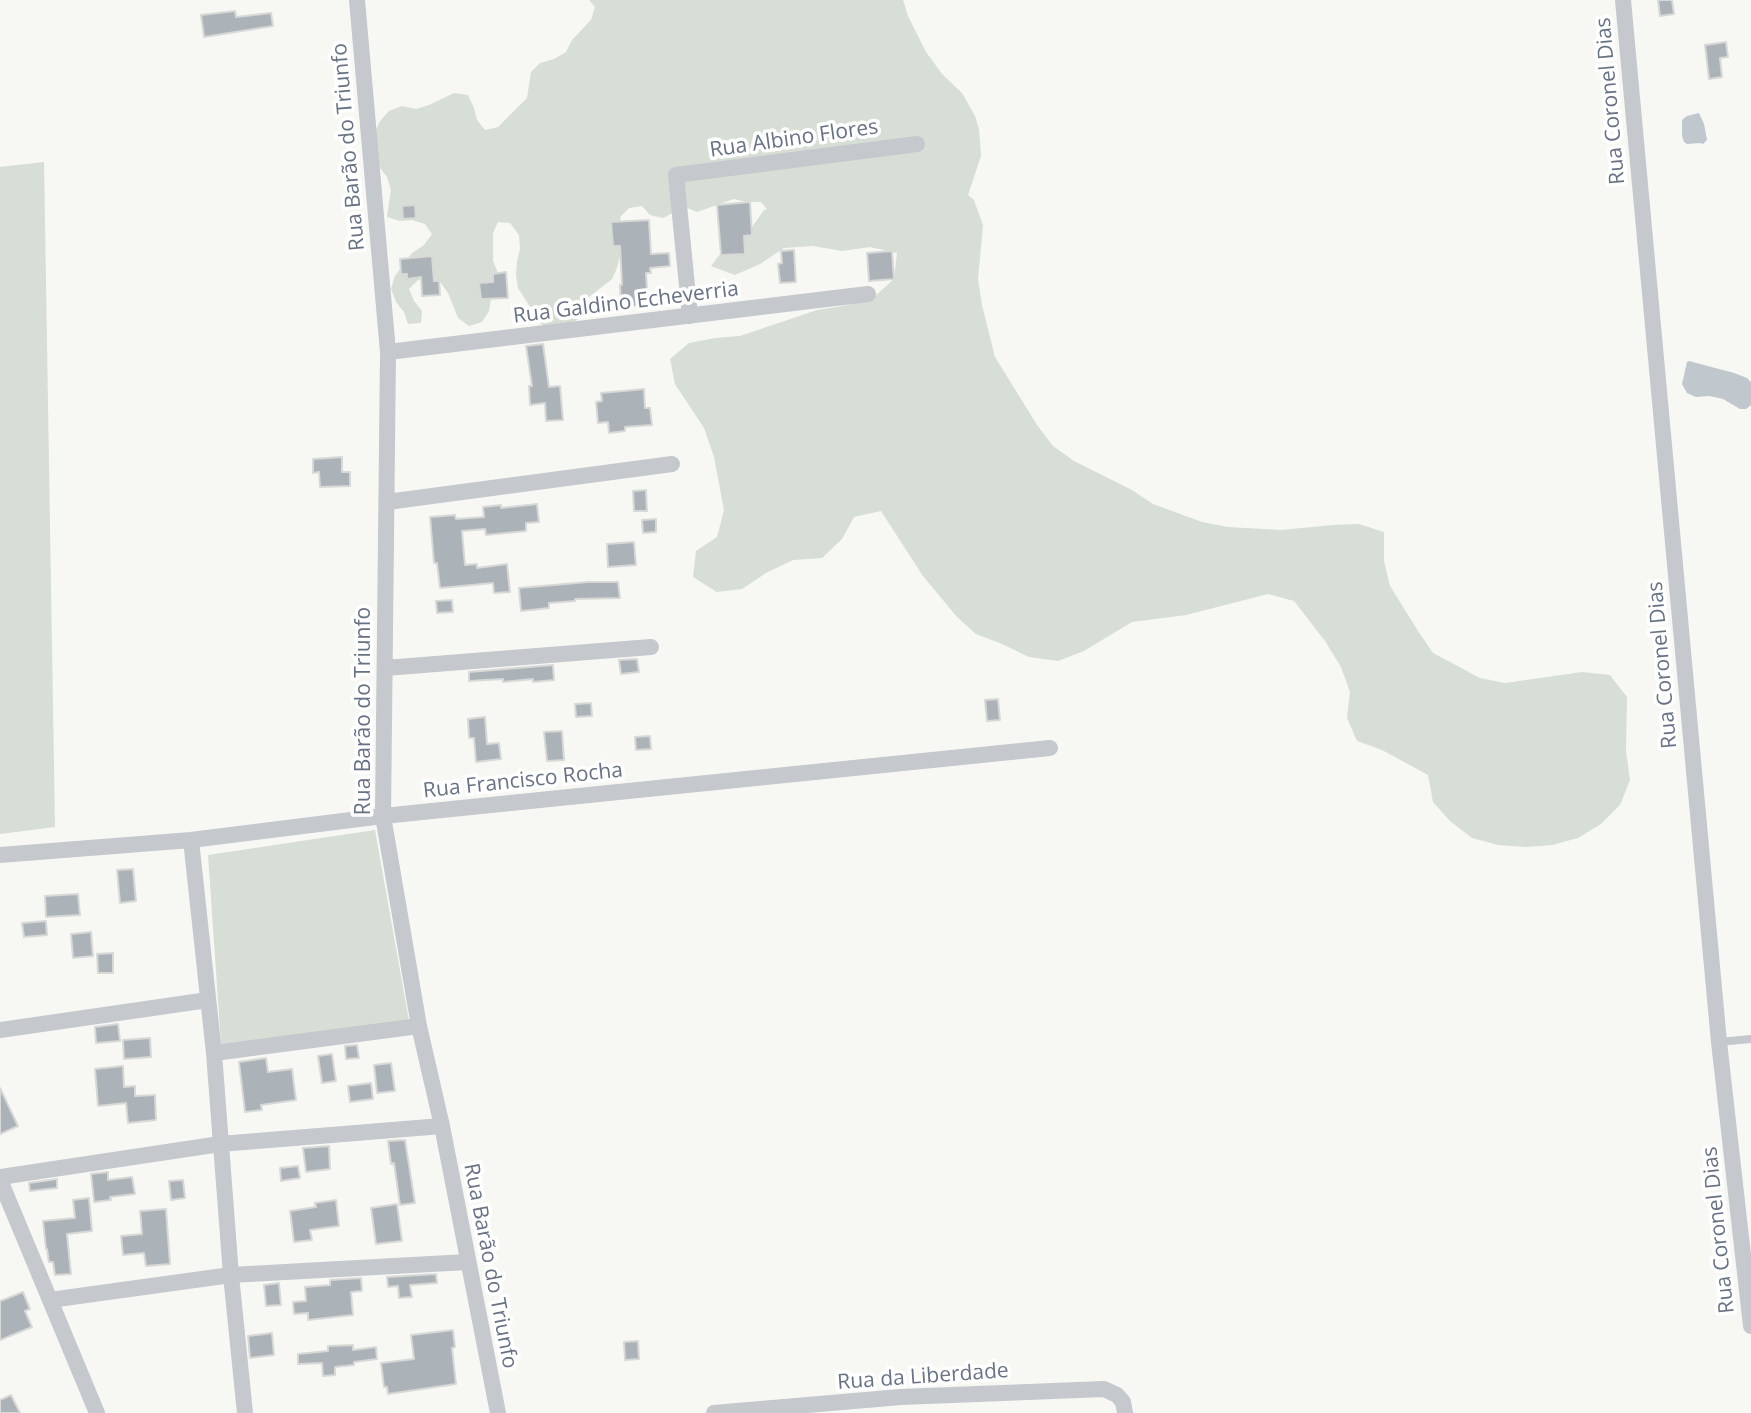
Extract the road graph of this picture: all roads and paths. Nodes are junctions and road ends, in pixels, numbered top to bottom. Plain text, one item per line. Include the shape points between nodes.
1 (357, 0) edge
2 (1623, 0) edge
3 (917, 144) dead end
4 (869, 295) dead end
5 (690, 316) junction
6 (388, 352) junction
7 (672, 464) dead end
8 (387, 502) junction
9 (651, 647) dead end
10 (385, 668) junction
11 (1051, 748) dead end
12 (383, 816) junction
13 (191, 840) junction
14 (0, 855) edge
15 (208, 1000) junction
16 (419, 1026) junction
17 (0, 1030) edge
18 (1751, 1039) edge
19 (1719, 1042) junction
20 (214, 1054) junction
21 (442, 1126) junction
22 (220, 1144) junction
23 (0, 1178) edge
24 (467, 1262) junction
25 (231, 1275) junction
26 (50, 1300) junction
27 (1751, 1326) edge
28 (820, 1409) edge
29 (1124, 1411) edge
30 (97, 1413) edge
31 (245, 1413) edge
32 (498, 1413) edge
33 (714, 1413) edge

1 - 6 street, Rua Barão do Triunfo
2 - 19 street, Rua Coronel Dias
3 - 5 street, Rua Albino Flores via 676,175
4 - 5 street, Rua Galdino Echeverria
5 - 6 street, Rua Galdino Echeverria
6 - 8 street, Rua Barão do Triunfo
7 - 8 street
8 - 10 street, Rua Barão do Triunfo
9 - 10 street
10 - 12 street, Rua Barão do Triunfo
11 - 12 street, Rua Francisco Rocha
12 - 13 street, Rua Francisco Rocha
12 - 16 street, Rua Barão do Triunfo
13 - 14 street, Rua Francisco Rocha
13 - 15 street
15 - 17 street
15 - 20 street
16 - 20 street
16 - 21 street, Rua Barão do Triunfo
18 - 19 lane
19 - 27 street, Rua Coronel Dias
20 - 22 street
21 - 22 street
21 - 24 street, Rua Barão do Triunfo
22 - 23 street
22 - 25 street
23 - 26 street
24 - 25 street
24 - 32 street, Rua Barão do Triunfo
25 - 26 street
25 - 31 street
26 - 30 street
28 - 29 street, Rua da Liberdade via 901,1396 1104,1389 1117,1395
28 - 33 street, Rua da Liberdade

